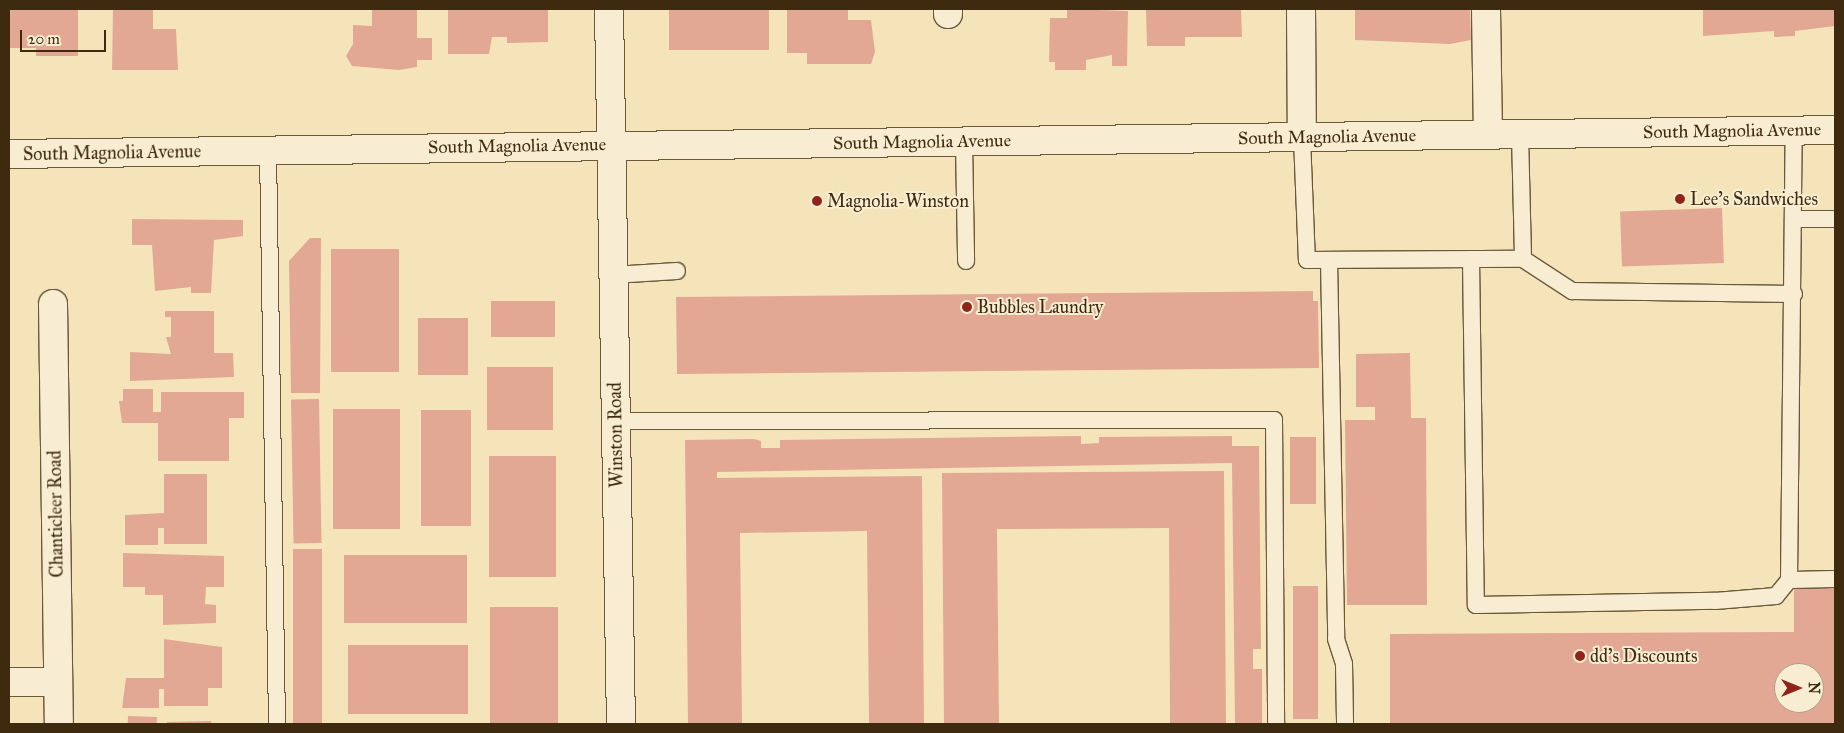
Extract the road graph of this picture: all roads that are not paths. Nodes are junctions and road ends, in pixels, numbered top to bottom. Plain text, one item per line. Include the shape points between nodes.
1 (609, 9) edge
2 (1301, 9) edge
3 (1486, 9) edge
4 (1794, 130) junction
5 (1835, 130) edge
6 (1488, 134) junction
7 (1520, 134) junction
8 (1302, 138) junction
9 (964, 141) junction
10 (611, 145) junction
11 (268, 151) junction
12 (9, 154) edge
13 (1794, 219) junction
14 (1835, 219) edge
15 (1471, 259) junction
16 (1523, 259) junction
17 (1329, 260) junction
18 (966, 261) dead end
19 (677, 272) dead end
20 (613, 275) junction
21 (1794, 294) junction
22 (53, 304) dead end
23 (616, 421) junction
24 (1835, 579) edge
25 (1789, 580) junction
26 (9, 682) edge
27 (58, 682) junction
28 (59, 724) edge
29 (277, 724) edge
30 (621, 724) edge
31 (1276, 724) edge
32 (1345, 724) edge

1 - 10 main road, Winston Road
2 - 8 main road
3 - 6 main road
4 - 5 main road, South Magnolia Avenue
4 - 7 main road, South Magnolia Avenue
4 - 13 lane
6 - 7 main road, South Magnolia Avenue
6 - 8 main road, South Magnolia Avenue
7 - 16 lane
8 - 9 main road, South Magnolia Avenue
8 - 17 lane via 1307,260
9 - 10 main road, South Magnolia Avenue
9 - 18 lane
10 - 11 main road, South Magnolia Avenue
10 - 20 main road, Winston Road
11 - 12 main road, South Magnolia Avenue
11 - 29 lane
13 - 14 lane
13 - 21 lane
15 - 16 lane
15 - 17 lane
15 - 25 lane via 1476,605 1714,601 1776,596
16 - 21 lane via 1572,291
17 - 32 lane via 1336,639 1344,664
19 - 20 lane
20 - 23 main road, Winston Road
21 - 25 lane
22 - 27 main road, Chanticleer Road
23 - 30 main road, Winston Road
23 - 31 lane via 1274,420
24 - 25 lane
26 - 27 main road
27 - 28 main road, Chanticleer Road

